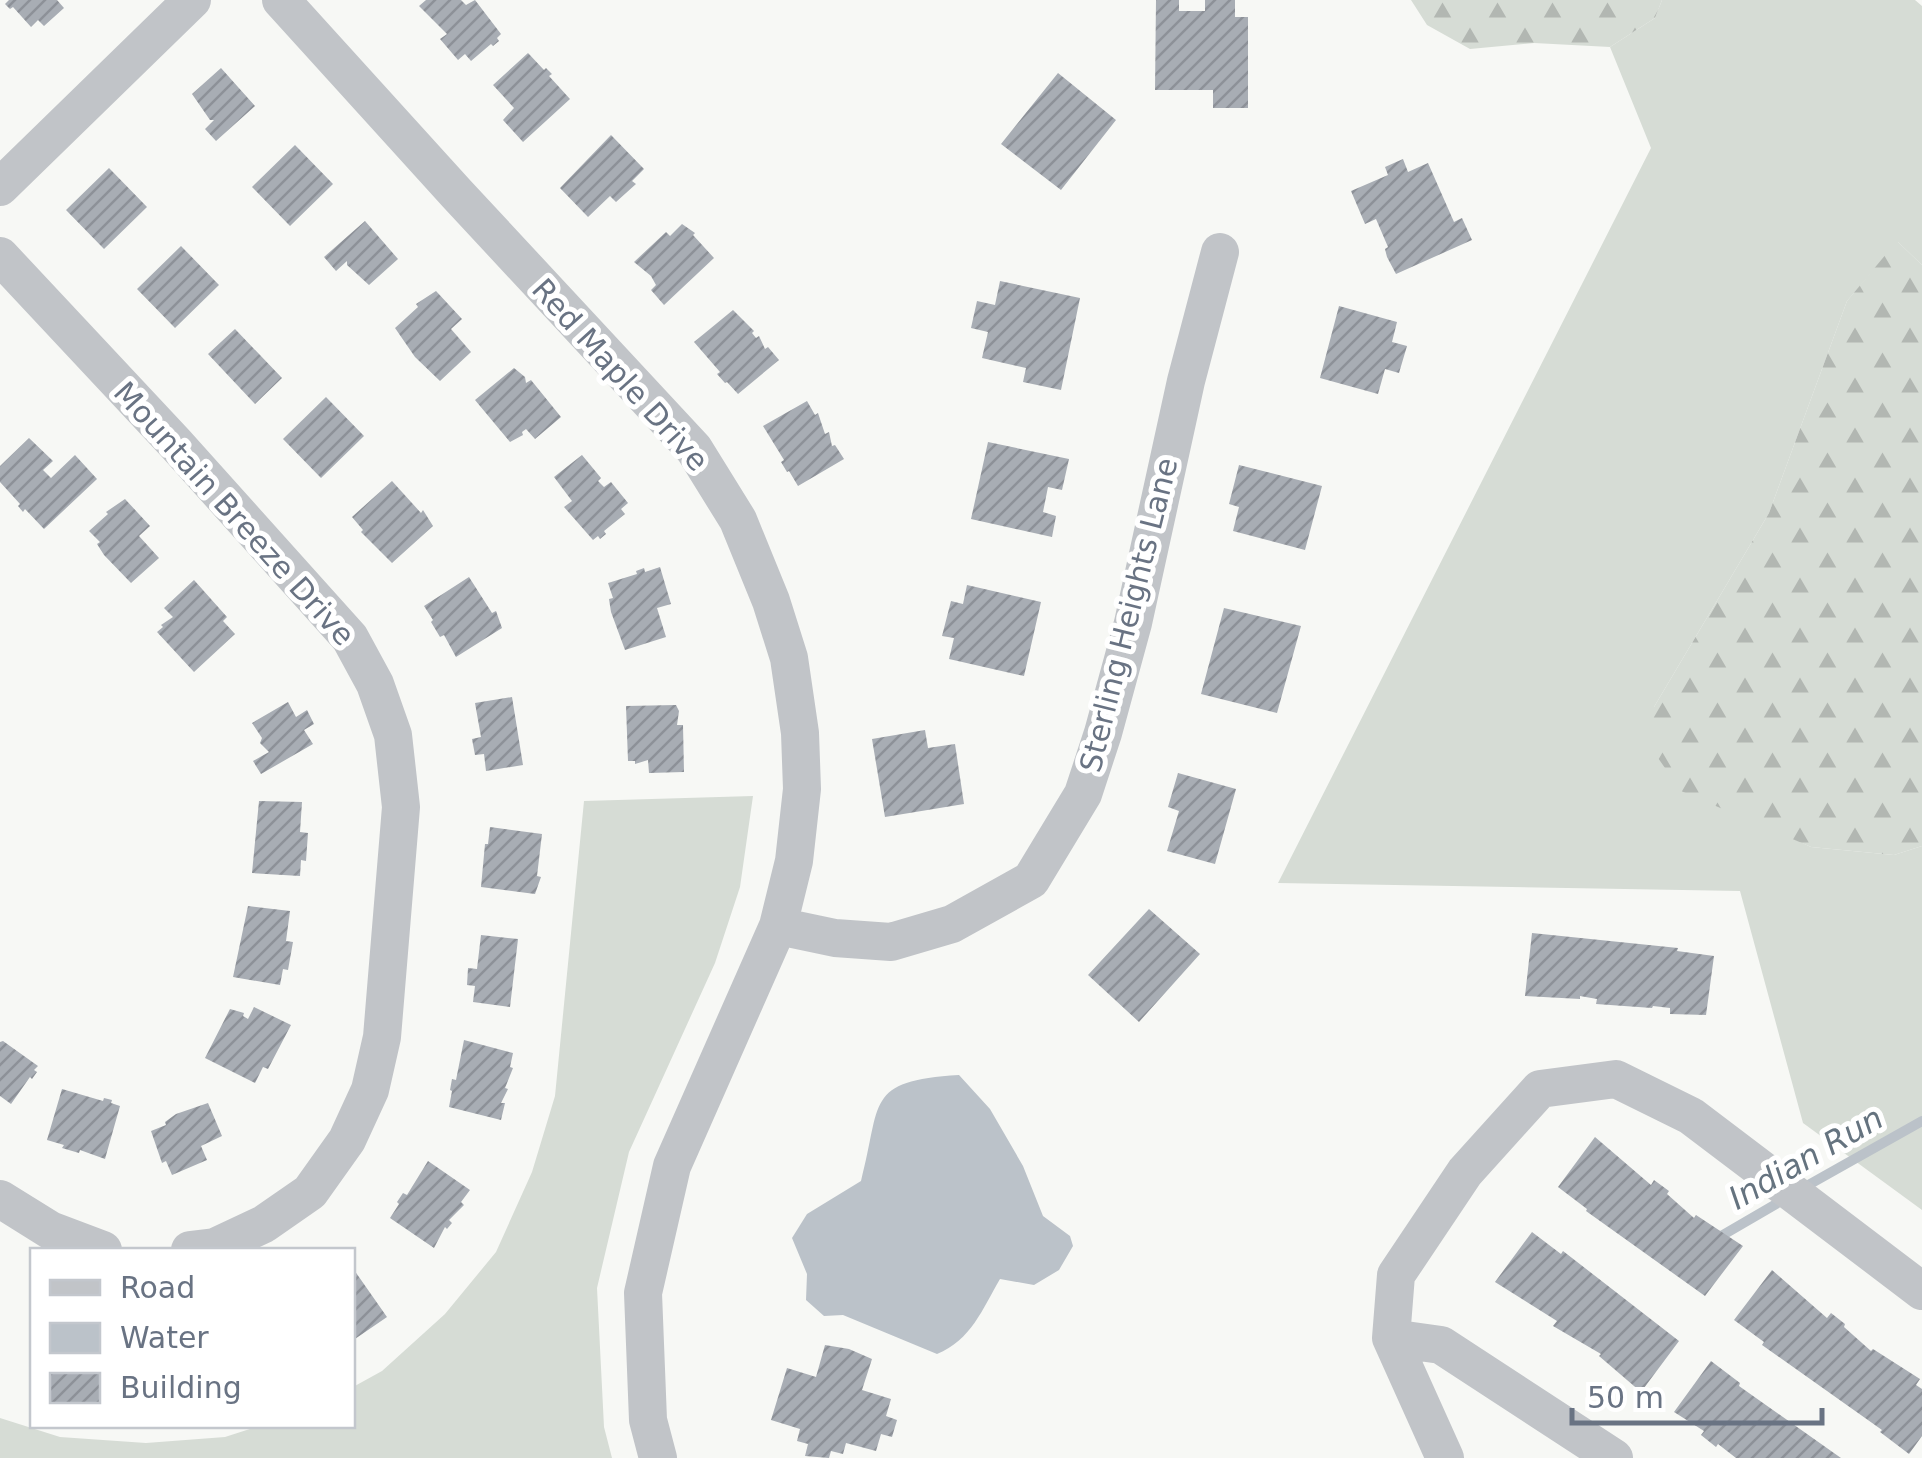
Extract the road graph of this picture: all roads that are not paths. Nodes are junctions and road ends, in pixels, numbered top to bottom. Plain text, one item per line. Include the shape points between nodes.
1 (192, 0) edge
2 (282, 0) edge
3 (0, 187) edge
4 (1220, 252) dead end
5 (0, 256) edge
6 (778, 926) junction
7 (0, 1199) edge
8 (97, 1248) edge
9 (207, 1248) edge
10 (1922, 1291) edge
11 (1392, 1338) junction
12 (658, 1458) edge
13 (1445, 1458) edge
14 (1614, 1458) edge

1 - 3 street
2 - 6 street, Red Maple Drive via 694,449 738,520 788,658 800,733 794,861
4 - 6 street, Sterling Heights Lane via 1102,733 1083,794 1031,880 952,924 891,942
5 - 9 street, Mountain Breeze Drive via 350,638 376,684 393,736 401,807 382,1037 370,1090 310,1192 264,1224
6 - 12 street, Red Maple Drive via 672,1166 643,1293 648,1420
7 - 8 street via 50,1230
10 - 11 street via 1691,1116 1616,1079 1540,1088 1464,1172 1396,1275
11 - 13 street
11 - 14 street via 1442,1345

